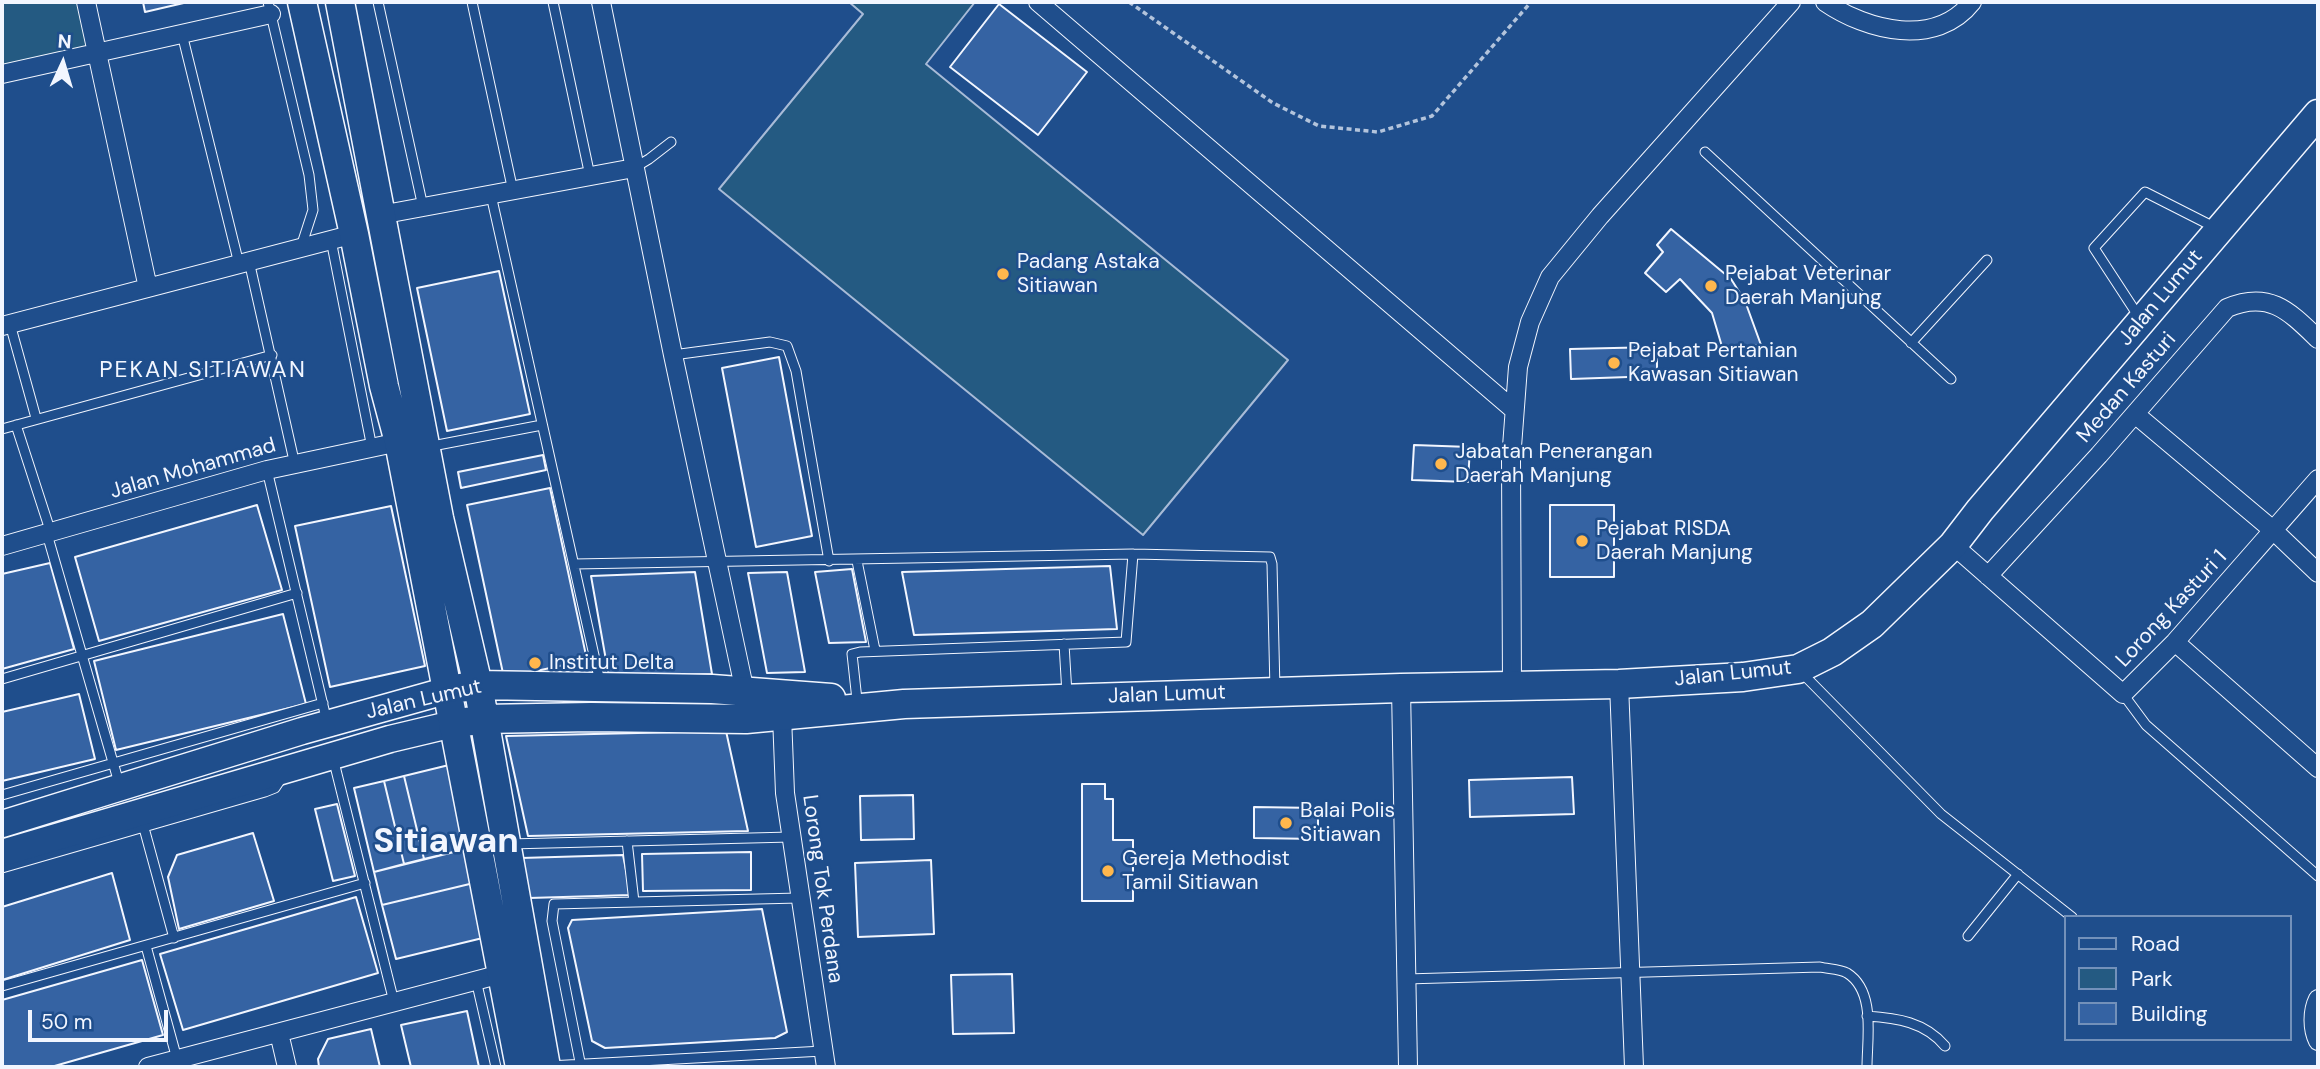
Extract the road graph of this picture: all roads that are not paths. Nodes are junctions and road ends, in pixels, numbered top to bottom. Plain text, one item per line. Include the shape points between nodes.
1 (86, 2) edge
2 (302, 2) edge
3 (340, 2) edge
4 (378, 2) edge
5 (472, 2) edge
6 (553, 2) edge
7 (601, 2) edge
8 (1038, 2) edge
9 (1791, 2) edge
10 (1825, 2) edge
11 (1972, 2) edge
12 (269, 8) edge
13 (182, 34) junction
14 (97, 53) junction
15 (2, 75) edge
16 (2318, 114) edge
17 (671, 142) dead end
18 (1705, 152) dead end
19 (634, 168) junction
20 (590, 176) junction
21 (513, 191) junction
22 (491, 195) junction
23 (423, 207) junction
24 (380, 215) junction
25 (2220, 230) junction
26 (342, 237) junction
27 (301, 247) junction
28 (1987, 260) dead end
29 (244, 262) junction
30 (148, 288) junction
31 (2142, 321) junction
32 (6, 325) edge
33 (2318, 339) edge
34 (1911, 343) junction
35 (272, 355) junction
36 (673, 355) junction
37 (1951, 379) dead end
38 (1514, 410) junction
39 (2135, 414) junction
40 (36, 418) junction
41 (16, 425) junction
42 (542, 425) junction
43 (2, 429) edge
44 (385, 445) junction
45 (426, 448) junction
46 (295, 464) junction
47 (267, 470) junction
48 (2318, 479) edge
49 (2274, 531) junction
50 (49, 533) junction
51 (1953, 545) junction
52 (2, 546) edge
53 (1133, 554) junction
54 (718, 561) junction
55 (829, 561) junction
56 (857, 561) junction
57 (574, 564) junction
58 (2318, 573) edge
59 (1988, 576) junction
60 (297, 593) junction
61 (2175, 642) junction
62 (1064, 644) junction
63 (875, 650) junction
64 (82, 655) junction
65 (1798, 669) junction
66 (2, 679) edge
67 (1619, 684) junction
68 (478, 685) junction
69 (1512, 686) junction
70 (601, 687) junction
71 (1401, 688) junction
72 (445, 691) junction
73 (745, 692) junction
74 (1275, 692) junction
75 (2123, 694) junction
76 (1067, 699) junction
77 (857, 700) junction
78 (904, 704) junction
79 (782, 716) junction
80 (272, 718) junction
81 (484, 719) junction
82 (305, 722) junction
83 (453, 724) junction
84 (333, 756) junction
85 (113, 762) junction
86 (2318, 768) edge
87 (277, 772) junction
88 (121, 789) junction
89 (2, 795) edge
90 (2, 824) edge
91 (144, 828) junction
92 (791, 837) junction
93 (627, 841) junction
94 (507, 844) junction
95 (2, 853) edge
96 (2, 868) edge
97 (2018, 874) junction
98 (2318, 876) edge
99 (365, 883) junction
100 (799, 898) junction
101 (634, 902) junction
102 (2069, 915) edge
103 (1968, 936) dead end
104 (174, 938) junction
105 (146, 946) junction
106 (1629, 973) junction
107 (489, 977) junction
108 (1406, 979) junction
109 (2, 986) edge
110 (2318, 999) edge
111 (394, 1002) junction
112 (1867, 1016) junction
113 (279, 1033) junction
114 (2318, 1041) edge
115 (1945, 1046) dead end
116 (177, 1059) junction
117 (825, 1059) edge
118 (679, 1063) edge
119 (581, 1065) edge
120 (148, 1067) edge
121 (287, 1067) edge
122 (496, 1067) edge
123 (520, 1067) edge
124 (546, 1067) edge
125 (1408, 1067) edge
126 (1634, 1067) edge
127 (1867, 1067) edge

1 - 14 street
2 - 26 highway
3 - 24 highway
4 - 23 lane
5 - 21 lane
6 - 20 lane
7 - 19 street
8 - 38 street
9 - 38 street via 1550,277 1530,322 1518,367
10 - 11 street via 1861,21 1906,30 1940,27
12 - 13 street
12 - 27 lane via 309,175 313,210
13 - 14 street
13 - 29 lane
14 - 15 street
14 - 30 street
16 - 25 highway, Jalan Lumut
17 - 19 lane
18 - 34 lane
19 - 20 street
19 - 36 street
20 - 21 street
21 - 22 street
22 - 23 street
22 - 42 lane
23 - 24 street
24 - 45 highway
25 - 31 highway, Jalan Lumut
25 - 31 lane via 2145,192 2094,248
26 - 27 street
26 - 44 highway via 384,386
27 - 29 street
28 - 34 lane
29 - 30 street
29 - 35 lane
30 - 32 street
31 - 51 highway, Jalan Lumut
32 - 40 lane
33 - 39 street, Medan Kasturi via 2268,300 2227,308
34 - 37 lane
35 - 40 lane
35 - 46 lane
36 - 54 street
36 - 55 lane via 770,342 788,346
38 - 69 street
39 - 49 street
39 - 59 street, Medan Kasturi
40 - 41 lane
41 - 43 lane
41 - 50 lane
42 - 45 lane
42 - 57 lane
44 - 46 street, Jalan Mohammad
44 - 72 highway
45 - 68 highway
46 - 47 street, Jalan Mohammad
47 - 50 street, Jalan Mohammad
47 - 60 lane
48 - 49 street, Lorong Kasturi 1
49 - 58 street
49 - 61 street, Lorong Kasturi 1
50 - 52 street, Jalan Mohammad
50 - 64 lane
51 - 59 street, Lorong Kasturi 1
51 - 65 highway, Jalan Lumut via 1872,624
53 - 56 lane
53 - 62 lane via 1126,642
53 - 74 lane via 1270,557
54 - 55 lane
54 - 57 lane
54 - 73 street
55 - 56 lane
56 - 63 lane
57 - 70 lane
59 - 75 street, Lorong Kasturi 1
60 - 64 lane
60 - 82 lane
61 - 75 street, Lorong Kasturi 1
61 - 86 street
62 - 63 lane
62 - 76 lane
63 - 77 lane via 852,654
64 - 66 lane
64 - 85 lane
65 - 67 highway, Jalan Lumut
65 - 97 lane via 1941,814
67 - 69 highway, Jalan Lumut
67 - 106 street
68 - 70 highway, Jalan Lumut
68 - 72 highway, Jalan Lumut
68 - 81 highway
69 - 71 highway, Jalan Lumut
70 - 73 highway, Jalan Lumut
71 - 74 highway, Jalan Lumut
71 - 108 street
72 - 82 main road, Jalan Lumut
72 - 83 highway
73 - 77 highway, Jalan Lumut
74 - 76 highway, Jalan Lumut
75 - 98 lane via 2146,725
76 - 78 highway, Jalan Lumut
77 - 78 highway, Jalan Lumut
78 - 79 highway, Jalan Lumut
79 - 81 highway, Jalan Lumut
79 - 92 street, Lorong Tok Perdana
80 - 82 lane
80 - 82 lane
80 - 85 lane
81 - 83 highway, Jalan Lumut
81 - 94 highway
82 - 88 main road, Jalan Lumut
83 - 84 main road, Jalan Lumut
83 - 107 highway
84 - 87 main road, Jalan Lumut
84 - 99 lane
85 - 88 lane
85 - 89 lane
87 - 91 lane via 275,789
87 - 95 main road, Jalan Lumut
88 - 90 main road, Jalan Lumut
91 - 96 lane
91 - 104 lane
92 - 93 lane
92 - 100 street, Lorong Tok Perdana
93 - 94 lane
93 - 101 lane
94 - 124 highway
97 - 102 lane
97 - 103 lane
99 - 104 lane
99 - 111 lane
100 - 101 lane
100 - 117 street, Lorong Tok Perdana
101 - 119 lane via 554,904 552,921
104 - 105 lane
105 - 109 lane
105 - 116 lane
106 - 108 lane
106 - 112 lane via 1820,967 1846,972 1863,987
106 - 126 street
107 - 111 street
107 - 122 lane
107 - 123 highway
108 - 125 street
110 - 114 street via 2314,1018
111 - 113 street
112 - 115 lane via 1893,1017 1920,1026
112 - 127 lane
113 - 116 street
113 - 121 street
116 - 120 street
117 - 118 lane
118 - 119 lane
119 - 124 lane

